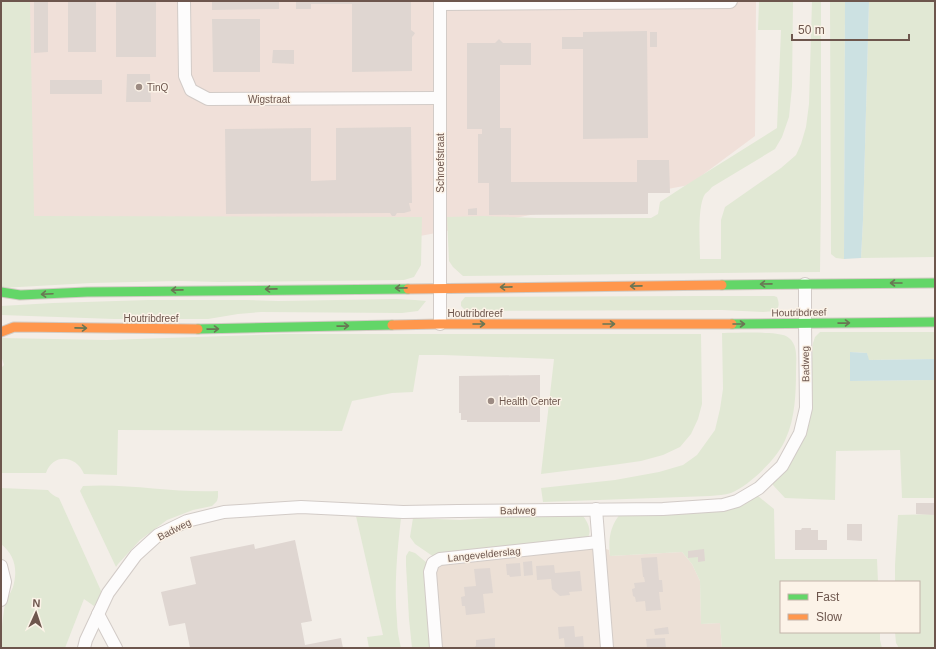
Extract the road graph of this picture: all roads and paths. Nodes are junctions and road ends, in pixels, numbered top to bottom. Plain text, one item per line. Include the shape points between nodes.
1 (184, 1) edge
2 (731, 1) edge
3 (440, 3) edge
4 (439, 98) junction
5 (935, 283) edge
6 (805, 284) junction
7 (440, 288) junction
8 (1, 292) edge
9 (20, 295) junction
10 (5, 301) dead end
11 (1, 321) edge
12 (935, 322) edge
13 (804, 323) junction
14 (440, 324) junction
15 (14, 327) junction
16 (1, 332) edge
17 (596, 509) junction
18 (598, 542) junction
19 (1, 566) edge
20 (1, 600) edge
21 (98, 614) junction
22 (84, 648) edge
23 (116, 648) edge
24 (436, 648) edge
25 (607, 648) edge

1 - 4 street, Wigstraat via 185,76 191,90 208,99
2 - 3 street
3 - 4 street, Schroefstraat
4 - 7 street, Schroefstraat
5 -> 6 main road
6 -> 7 main road
6 - 13 street, Badweg
7 -> 9 main road
7 - 14 street, Schroefstraat
8 - 9 main road
9 - 10 main road
11 - 15 main road, Houtribdreef
13 -> 12 main road, Houtribdreef
14 -> 13 main road, Houtribdreef
13 - 17 street, Badweg via 806,408 800,433 782,466 759,488 737,501 723,505 663,509
15 -> 14 main road, Houtribdreef via 174,329
15 - 16 main road, Houtribdreef
17 - 18 street
17 - 21 street, Badweg via 403,512 301,507 224,512 187,521 158,535 136,555 108,593
18 - 24 street, Langevelderslag via 440,559 433,563 430,572
18 - 25 street
19 - 20 street via 5,582
21 - 22 street, Badweg
21 - 23 street

